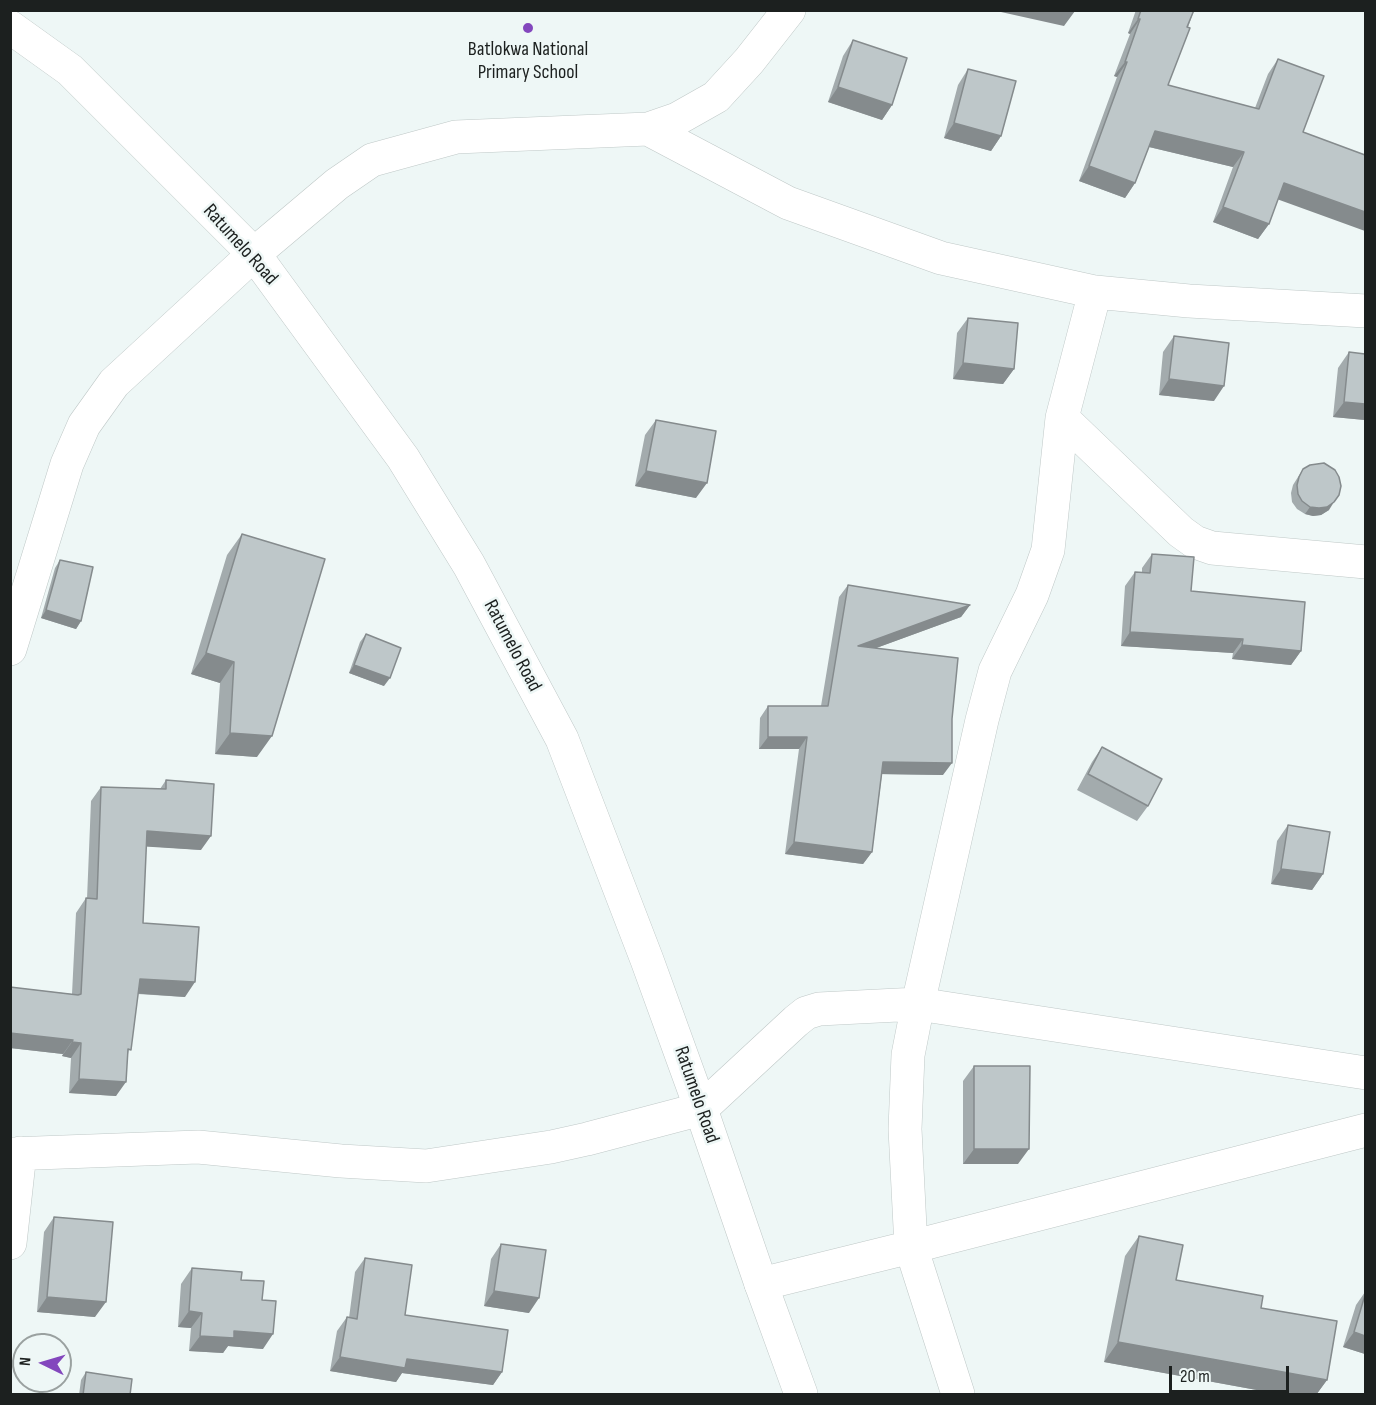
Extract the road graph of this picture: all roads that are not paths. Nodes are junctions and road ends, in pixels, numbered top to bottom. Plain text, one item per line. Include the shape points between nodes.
1 (789, 10) edge
2 (10, 27) edge
3 (648, 129) junction
4 (254, 254) junction
5 (1095, 292) junction
6 (1365, 311) edge
7 (1062, 418) junction
8 (1365, 562) edge
9 (10, 650) edge
10 (918, 1004) junction
11 (1365, 1073) edge
12 (701, 1108) junction
13 (1365, 1130) edge
14 (15, 1154) edge
15 (10, 1243) edge
16 (911, 1247) junction
17 (761, 1284) junction
18 (801, 1395) edge
19 (958, 1395) edge

1 - 3 street via 716,97 677,119
2 - 4 street, Ratumelo Road via 70,70
3 - 4 street via 456,137 372,160 337,184
3 - 5 street via 788,203 941,258
4 - 9 street via 114,383 84,425 67,464
4 - 12 street, Ratumelo Road via 403,458 469,565 562,739
5 - 6 street
5 - 7 street
7 - 8 street via 1194,542 1212,548
7 - 10 street via 1048,550 993,681
10 - 11 street
10 - 12 street via 806,1013
10 - 16 street via 908,1055 905,1130
12 - 14 street via 587,1140 426,1166 198,1147
12 - 17 street, Ratumelo Road
13 - 16 street
14 - 15 street
16 - 17 street
16 - 19 street
17 - 18 street, Ratumelo Road

